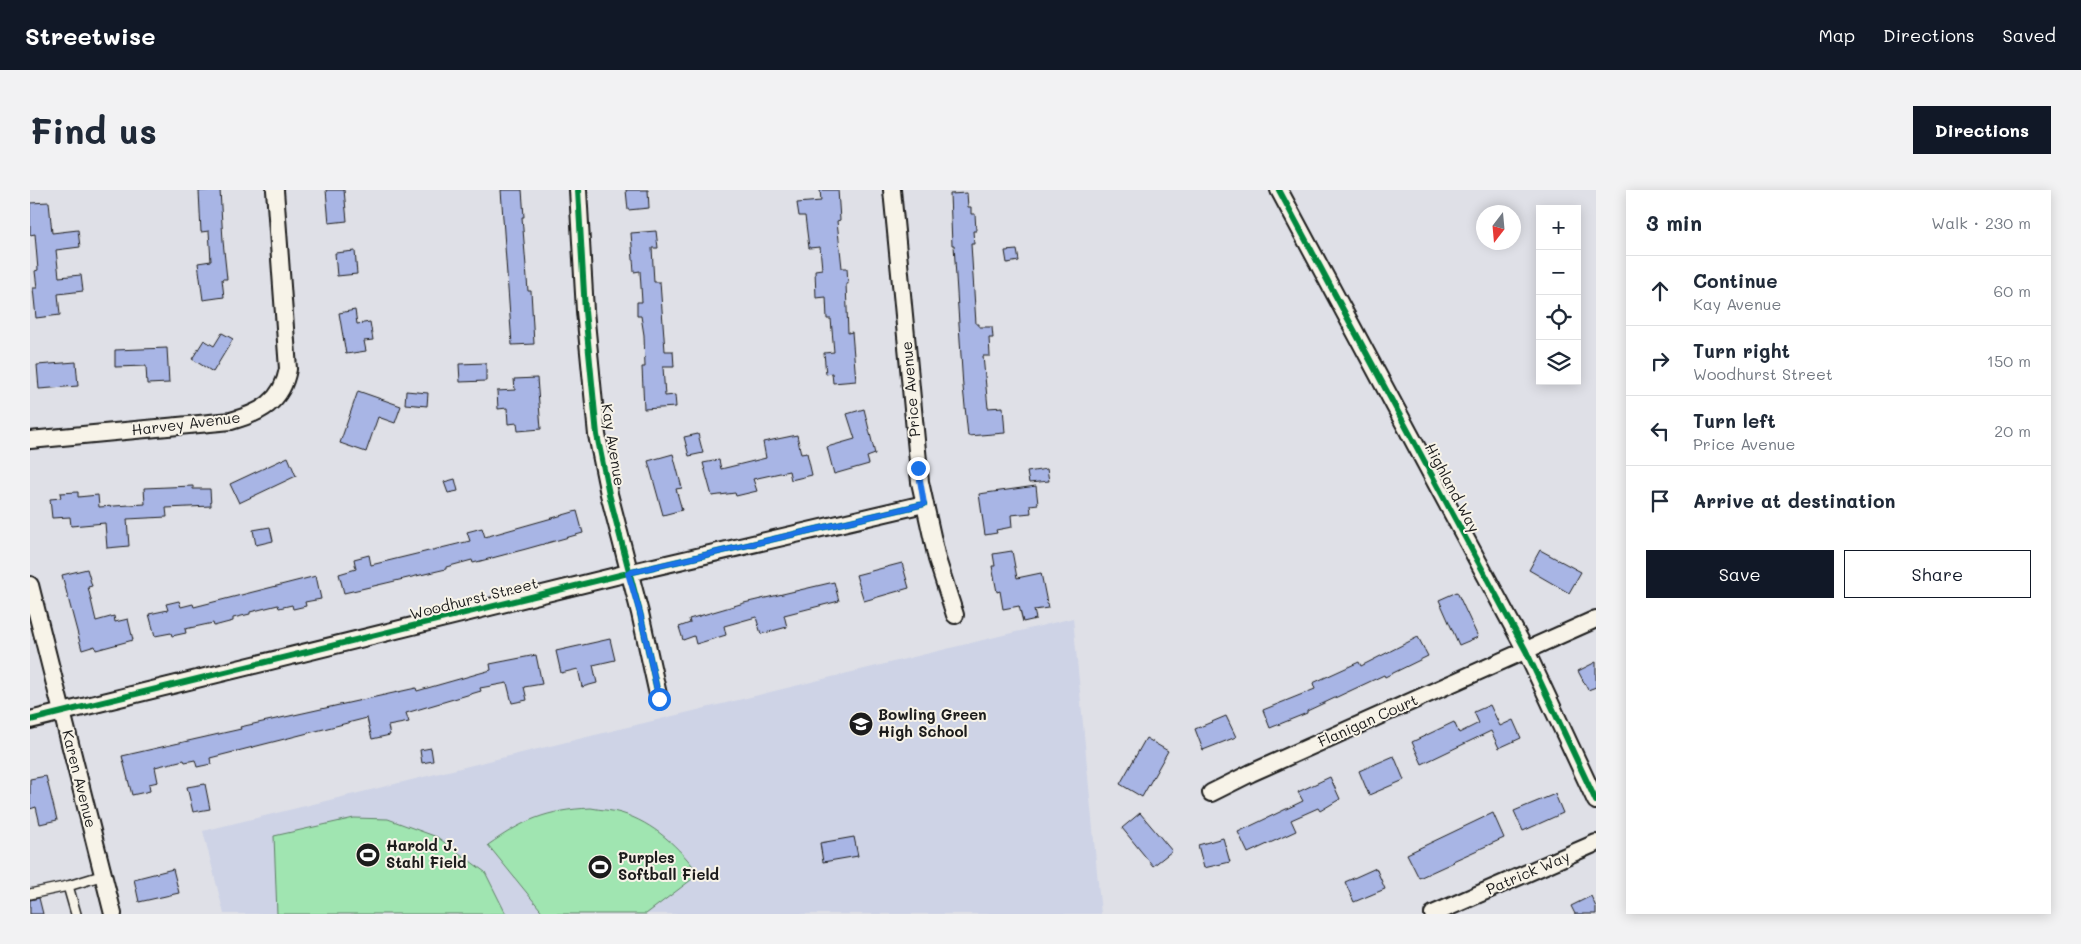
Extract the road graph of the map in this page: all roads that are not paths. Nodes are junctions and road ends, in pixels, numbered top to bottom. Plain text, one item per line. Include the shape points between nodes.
1 (275, 190) edge
2 (578, 190) edge
3 (892, 190) edge
4 (1279, 190) edge
5 (30, 440) edge
6 (924, 504) junction
7 (628, 573) junction
8 (30, 585) edge
9 (955, 615) dead end
10 (1596, 619) edge
11 (1526, 651) junction
12 (659, 699) dead end
13 (62, 712) junction
14 (30, 720) edge
15 (1211, 793) dead end
16 (1596, 801) edge
17 (1596, 843) edge
18 (104, 876) junction
19 (68, 886) junction
20 (30, 894) edge
21 (1457, 909) edge
22 (76, 914) edge
23 (113, 914) edge
24 (1433, 914) edge

1 - 5 street, Harvey Avenue via 288,369 281,391 270,404 257,413 231,421
2 - 7 street, Kay Avenue via 596,428 608,494
3 - 6 street, Price Avenue
4 - 11 street, Highland Way
6 - 7 street, Woodhurst Street
6 - 9 street, Price Avenue via 936,558
7 - 12 street, Kay Avenue
7 - 13 street, Woodhurst Street
8 - 13 street, Karen Avenue
10 - 11 street, Flanigan Court
11 - 15 street, Flanigan Court
11 - 16 street, Highland Way
13 - 14 street, Woodhurst Street
13 - 18 street, Karen Avenue
17 - 21 street, Patrick Way
18 - 19 lane
18 - 23 street, Karen Avenue
19 - 20 lane
19 - 22 lane
21 - 24 street, Patrick Way

